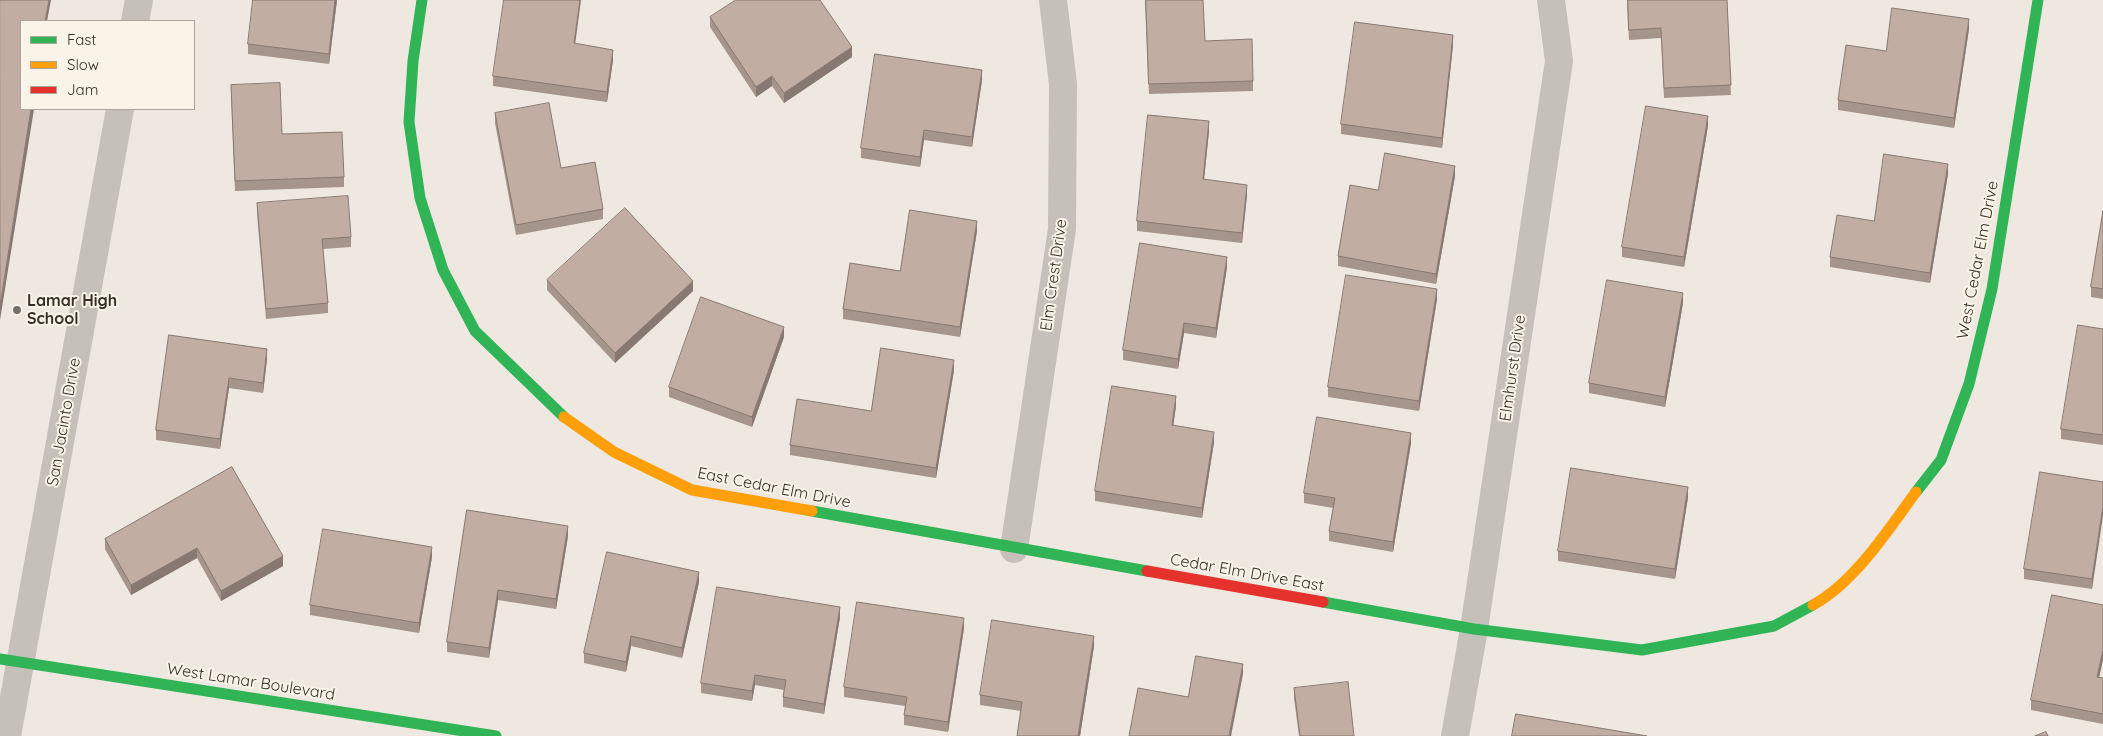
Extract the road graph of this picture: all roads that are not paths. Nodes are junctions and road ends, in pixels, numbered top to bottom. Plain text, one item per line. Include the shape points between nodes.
1 (139, 0) edge
2 (422, 0) edge
3 (1053, 0) edge
4 (1551, 0) edge
5 (2038, 0) edge
6 (135, 20) edge
7 (120, 110) edge
8 (1014, 549) junction
9 (1474, 629) junction
10 (11, 661) edge
11 (7, 736) edge
12 (496, 736) edge
13 (1455, 736) edge

1 - 6 street
2 - 8 street, East Cedar Elm Drive via 409,122 420,198 443,270 475,331 557,412 614,452 692,490
3 - 8 street, Elm Crest Drive via 1063,84 1062,229
4 - 9 street, Elmhurst Drive via 1559,61
5 - 9 street, West Cedar Elm Drive via 1992,289 1969,384 1941,460 1870,553 1827,597 1774,626 1642,650
7 - 10 street, San Jacinto Drive
8 - 9 street, Cedar Elm Drive East
9 - 13 street, Elmhurst Drive
10 - 11 street, San Jacinto Drive
10 - 12 street, West Lamar Boulevard

